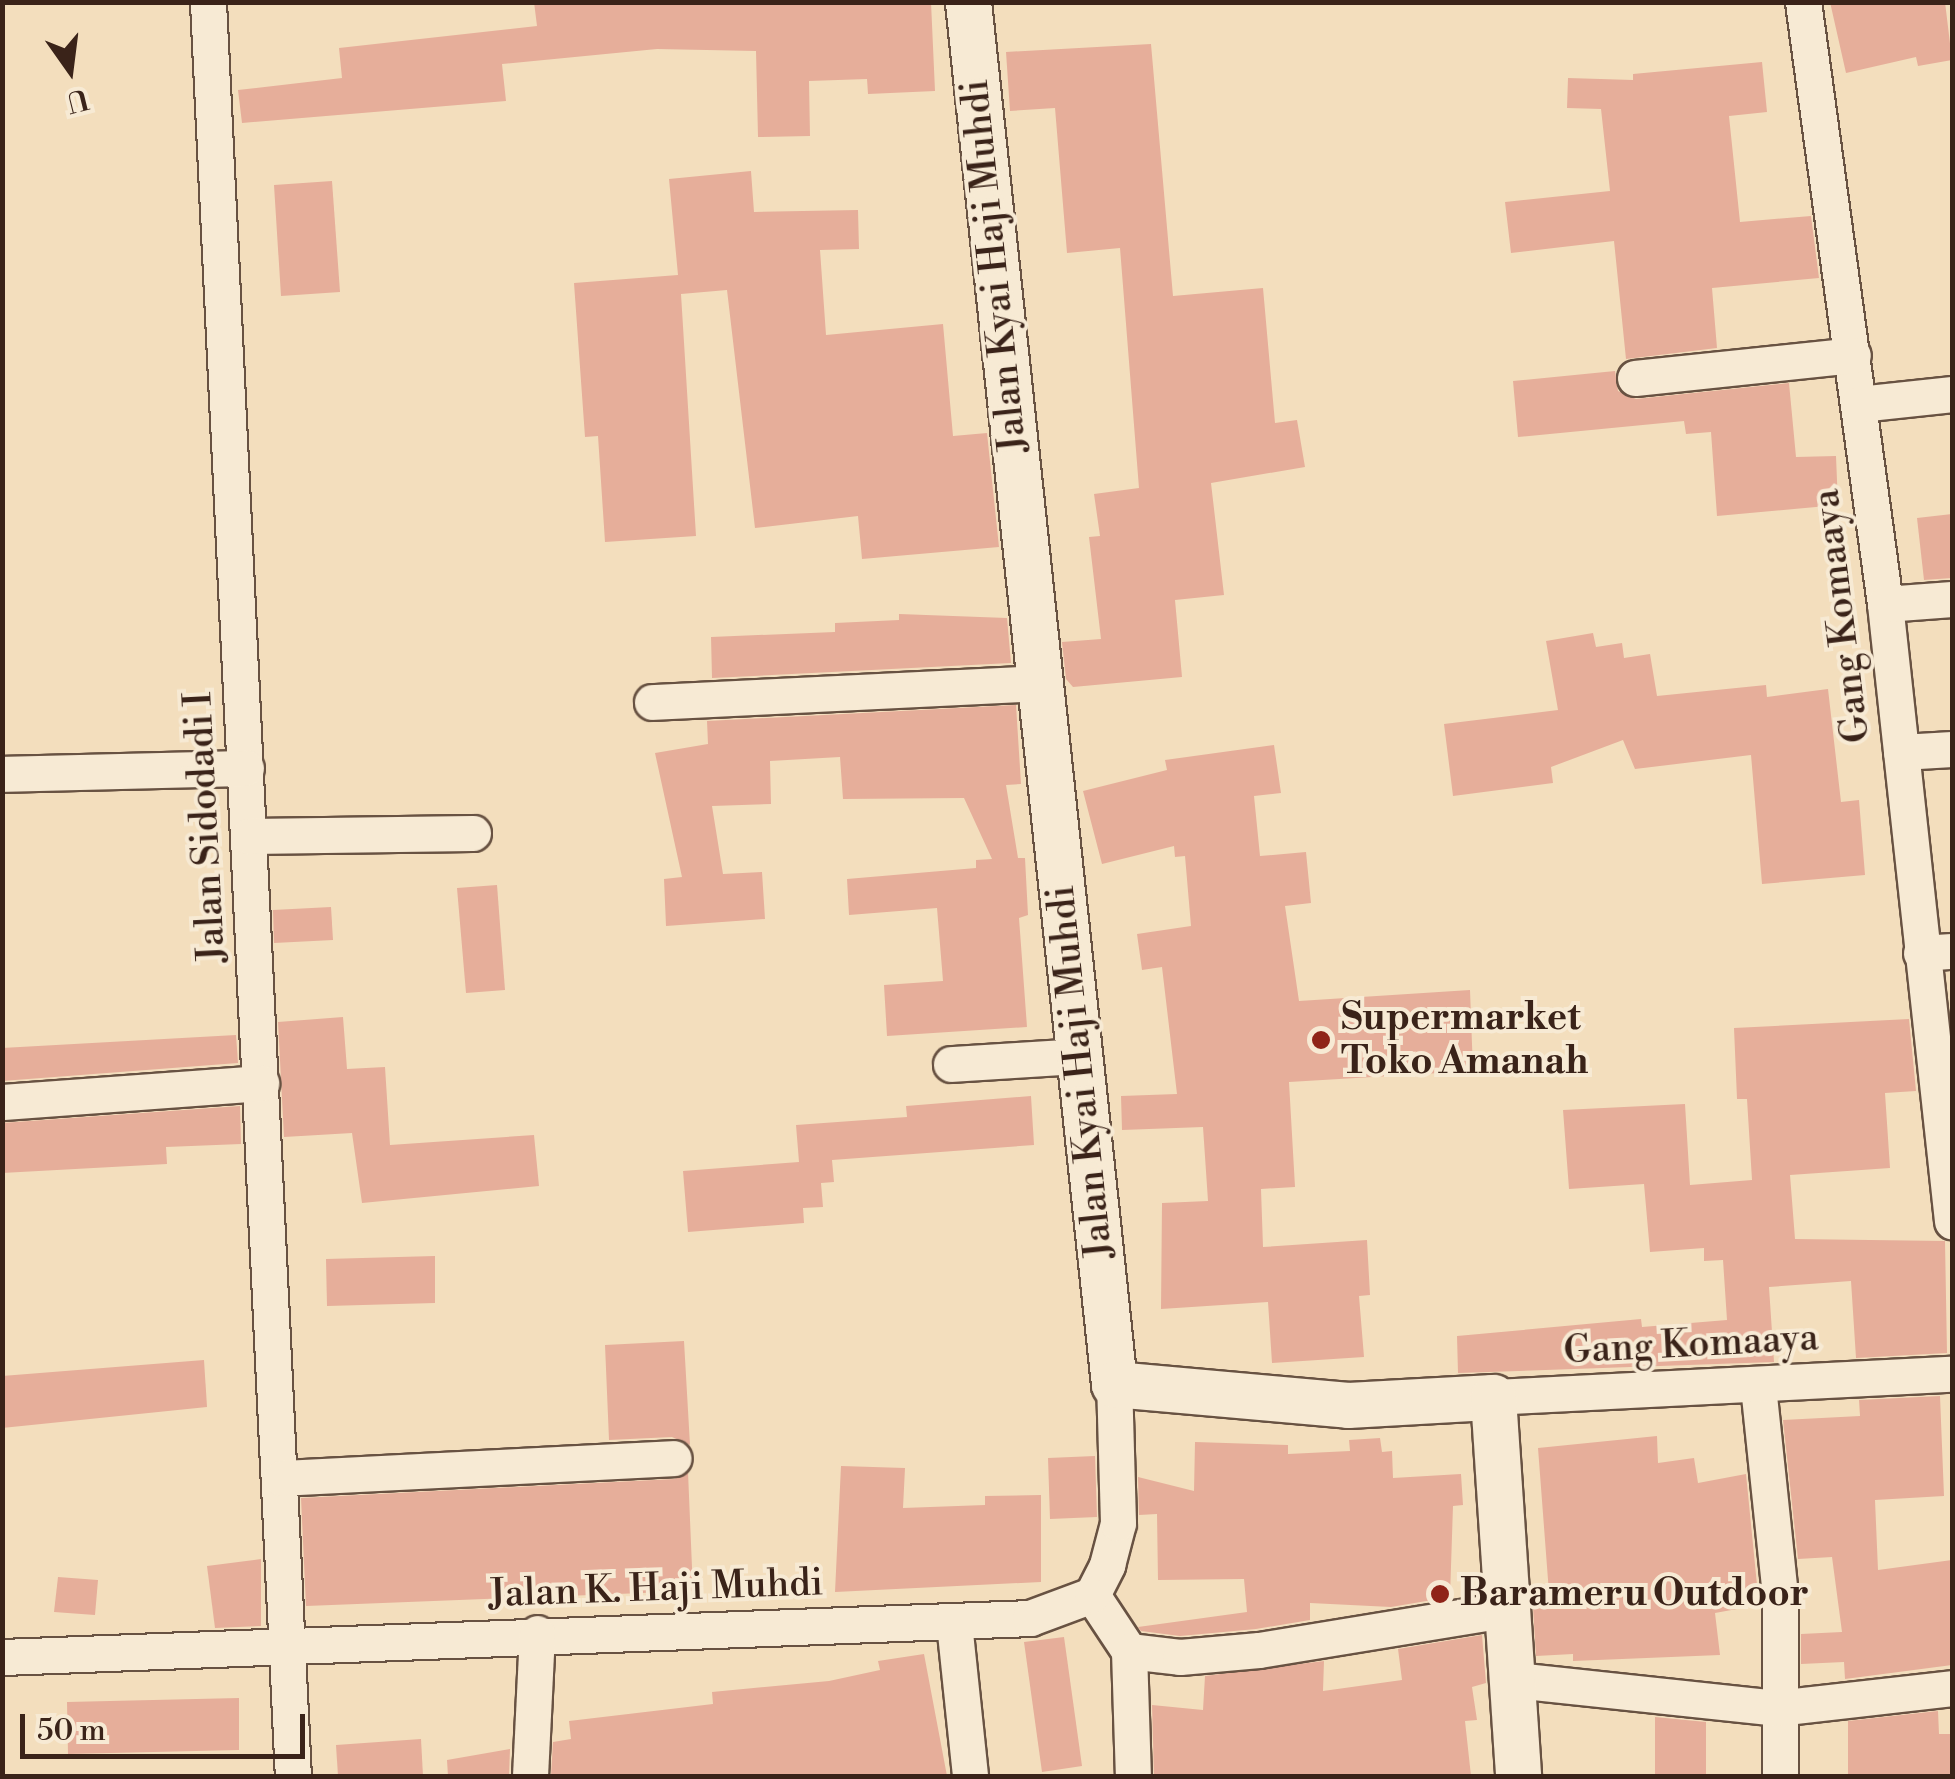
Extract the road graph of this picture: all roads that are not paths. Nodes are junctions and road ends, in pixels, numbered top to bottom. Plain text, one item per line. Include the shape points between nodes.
1 (208, 2) edge
2 (968, 2) edge
3 (1803, 2) edge
4 (1853, 355) junction
5 (1635, 378) dead end
6 (1952, 394) edge
7 (1859, 404) junction
8 (1952, 599) edge
9 (1885, 604) junction
10 (1040, 683) junction
11 (652, 702) dead end
12 (1952, 750) edge
13 (1900, 752) junction
14 (246, 768) junction
15 (2, 774) edge
16 (472, 833) dead end
17 (249, 836) junction
18 (1937, 952) edge
19 (1079, 1056) junction
20 (951, 1064) dead end
21 (261, 1083) junction
22 (2, 1102) edge
23 (1952, 1221) edge
24 (1952, 1374) edge
25 (1114, 1384) junction
26 (1758, 1386) junction
27 (1493, 1396) junction
28 (673, 1458) dead end
29 (281, 1478) junction
30 (1092, 1596) junction
31 (1509, 1608) junction
32 (954, 1623) junction
33 (537, 1633) junction
34 (286, 1647) junction
35 (1129, 1651) junction
36 (2, 1657) edge
37 (1516, 1680) junction
38 (1952, 1688) edge
39 (1777, 1708) junction
40 (292, 1776) edge
41 (530, 1776) edge
42 (970, 1776) edge
43 (1134, 1776) edge
44 (1518, 1776) edge
45 (1780, 1776) edge

1 - 14 street, Jalan Sidodadi I
2 - 10 street, Jalan Kyai Haji Muhdi
3 - 4 street, Gang Komaaya
4 - 5 street
4 - 7 street, Gang Komaaya
6 - 7 street
7 - 9 street, Gang Komaaya
8 - 9 street
9 - 13 street, Gang Komaaya
10 - 11 street
10 - 19 street, Jalan Kyai Haji Muhdi
12 - 13 street
13 - 18 street, Gang Komaaya
14 - 15 street
14 - 17 street, Jalan Sidodadi I
16 - 17 street
17 - 21 street, Jalan Sidodadi I
18 - 23 street, Gang Komaaya
19 - 20 street
19 - 25 street, Jalan Kyai Haji Muhdi
21 - 22 street
21 - 29 street, Jalan Sidodadi I
24 - 26 street, Gang Komaaya
25 - 27 street via 1348,1405
25 - 30 street via 1118,1523
26 - 27 street, Gang Komaaya
26 - 39 street via 1778,1576
27 - 31 street
28 - 29 street
29 - 34 street, Jalan Sidodadi I
30 - 32 street, Jalan K. Haji Muhdi via 1030,1618
30 - 35 street
31 - 35 street via 1259,1650 1180,1657
31 - 37 street
32 - 33 street, Jalan K. Haji Muhdi
32 - 42 street
33 - 34 street, Jalan K. Haji Muhdi
33 - 41 street
34 - 36 street, Jalan K. Haji Muhdi
34 - 40 street, Jalan Sidodadi I
35 - 43 street
37 - 39 street
37 - 44 street
38 - 39 street
39 - 45 street

